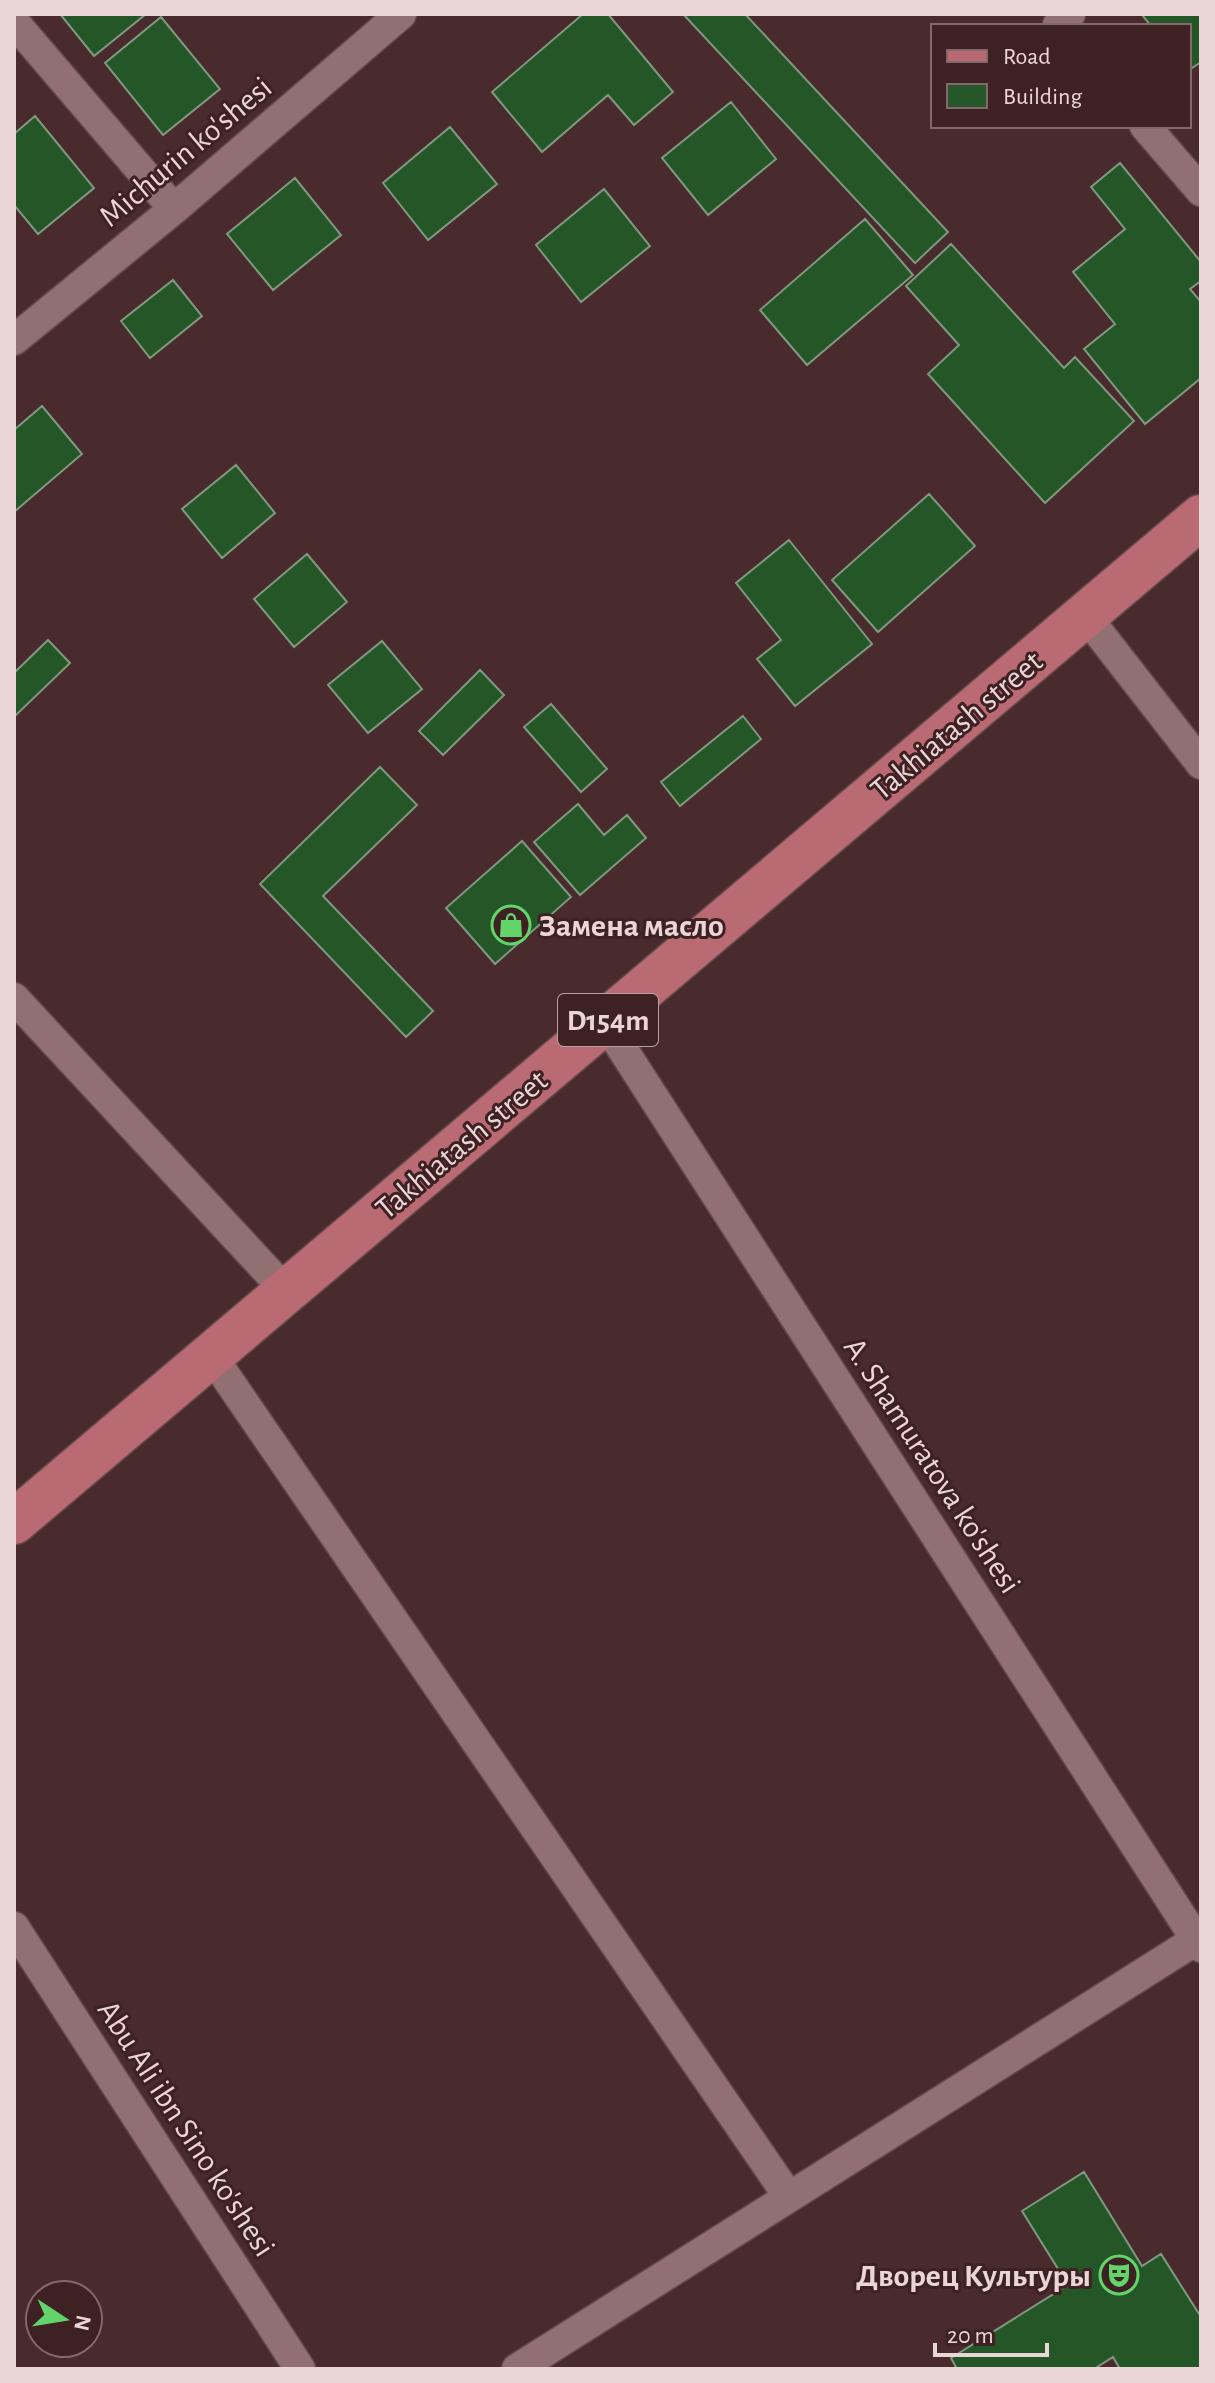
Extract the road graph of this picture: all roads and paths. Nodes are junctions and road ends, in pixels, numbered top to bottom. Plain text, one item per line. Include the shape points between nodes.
1 (401, 14) edge
2 (14, 22) edge
3 (1147, 128) edge
4 (1201, 191) edge
5 (174, 209) junction
6 (14, 340) edge
7 (1201, 517) edge
8 (1085, 615) junction
9 (1201, 764) edge
10 (14, 998) edge
11 (605, 1022) junction
12 (287, 1292) junction
13 (211, 1355) junction
14 (14, 1522) edge
15 (14, 1927) edge
16 (1199, 1943) edge
17 (789, 2197) junction
18 (300, 2369) edge
19 (517, 2369) edge

1 - 5 street, Michurin ko'shesi
2 - 5 street
3 - 4 street
5 - 6 street, Michurin ko'shesi
7 - 8 main road, Takhiatash street / D154m
8 - 9 street
8 - 11 main road, Takhiatash street / D154m
10 - 12 street
11 - 12 main road, Takhiatash street / D154m
11 - 16 street, A. Shamuratova ko'shesi
12 - 13 main road, Takhiatash street / D154m
13 - 14 main road, Takhiatash street / D154m
13 - 17 street
15 - 18 street, Abu Ali ibn Sino ko'shesi
16 - 17 street
17 - 19 street

